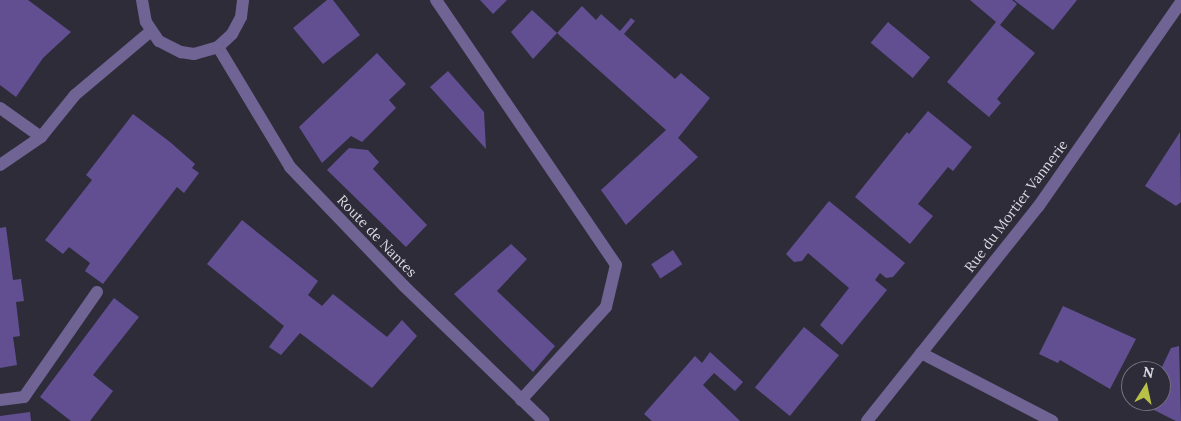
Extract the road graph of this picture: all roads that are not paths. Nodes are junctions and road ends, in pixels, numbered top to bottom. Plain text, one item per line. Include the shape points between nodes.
1 (142, 0) edge
2 (243, 0) edge
3 (436, 0) edge
4 (1181, 2) edge
5 (151, 32) junction
6 (218, 47) junction
7 (0, 108) edge
8 (41, 137) junction
9 (0, 165) edge
10 (97, 292) dead end
11 (921, 353) junction
12 (0, 400) edge
13 (521, 400) junction
14 (544, 421) edge
15 (867, 421) edge
16 (1052, 421) edge

1 - 5 street
2 - 6 street via 238,26
3 - 13 street via 616,265 606,307
4 - 11 street, Rue du Mortier Vannerie via 1038,206
5 - 6 street via 159,41 181,52 194,54
5 - 8 street via 75,94
6 - 13 street, Route de Nantes via 290,167 404,286
7 - 8 street
8 - 9 street
10 - 12 street via 24,397
11 - 15 street, Rue du Mortier Vannerie
11 - 16 street
13 - 14 street, Route de Nantes

